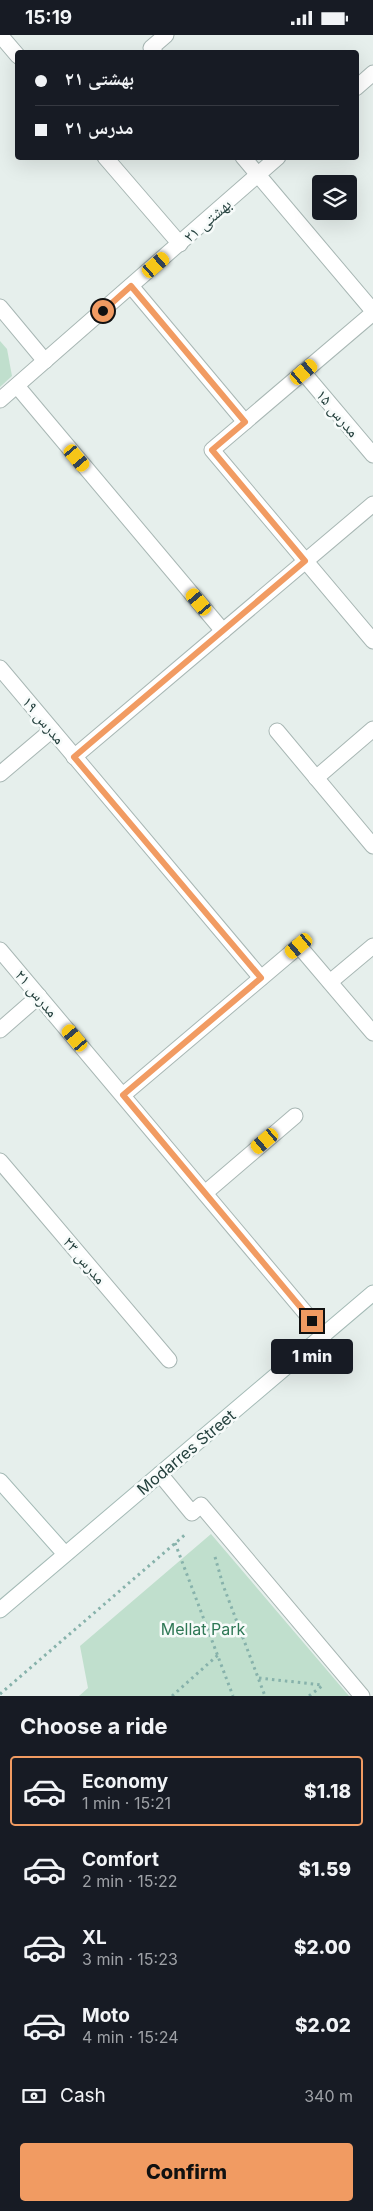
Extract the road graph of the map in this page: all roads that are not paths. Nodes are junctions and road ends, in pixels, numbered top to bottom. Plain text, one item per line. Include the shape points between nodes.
1 (0, 35) edge
2 (166, 35) edge
3 (153, 50) edge
4 (15, 52) edge
5 (373, 73) edge
6 (359, 85) edge
7 (108, 160) edge
8 (246, 160) edge
9 (275, 160) edge
10 (258, 175) junction
11 (180, 244) junction
12 (131, 286) junction
13 (0, 307) edge
14 (373, 312) edge
15 (46, 361) junction
16 (304, 372) junction
17 (17, 386) junction
18 (0, 400) edge
19 (245, 422) junction
20 (373, 455) edge
21 (373, 504) edge
22 (305, 561) junction
23 (223, 631) junction
24 (373, 641) edge
25 (0, 668) edge
26 (373, 729) edge
27 (52, 730) junction
28 (276, 731) dead end
29 (74, 757) junction
30 (0, 774) edge
31 (316, 777) junction
32 (373, 846) edge
33 (373, 946) edge
34 (0, 950) edge
35 (261, 978) junction
36 (330, 982) junction
37 (39, 996) junction
38 (0, 1030) edge
39 (373, 1033) edge
40 (123, 1095) junction
41 (295, 1116) dead end
42 (0, 1161) edge
43 (205, 1193) junction
44 (373, 1293) edge
45 (324, 1335) junction
46 (169, 1360) dead end
47 (160, 1474) junction
48 (0, 1481) edge
49 (65, 1554) junction
50 (0, 1610) edge
51 (362, 1696) edge

1 - 4 street
2 - 3 street
5 - 6 street
7 - 11 street
8 - 10 street
9 - 10 street, بهشتی ۲۱
10 - 11 street, بهشتی ۲۱
10 - 14 street
11 - 12 street, بهشتی ۲۱
12 - 15 street, بهشتی ۲۱
12 - 19 street
13 - 15 street
14 - 16 street
15 - 17 street, بهشتی ۲۱
16 - 19 street
16 - 20 street, مدرس ۱۵
17 - 18 street, بهشتی ۲۱
17 - 23 street
19 - 22 street via 212,450
21 - 22 street
22 - 23 street
22 - 24 street
23 - 29 street
25 - 27 street, مدرس ۱۹
26 - 31 street
27 - 29 street, مدرس ۱۹
27 - 30 street
28 - 31 street
29 - 35 street, مدرس ۱۹
31 - 32 street
33 - 36 street
34 - 37 street, مدرس ۲۱
35 - 36 street via 299,946
35 - 40 street
36 - 39 street
37 - 38 street
37 - 40 street, مدرس ۲۱
40 - 43 street, مدرس ۲۱
41 - 43 street
42 - 46 street, مدرس ۲۳
43 - 45 street, مدرس ۲۱
44 - 45 street, Modarres Street
45 - 47 street, Modarres Street
47 - 49 street, Modarres Street
47 - 51 street via 192,1513 201,1505
48 - 49 street
49 - 50 street, Modarres Street

